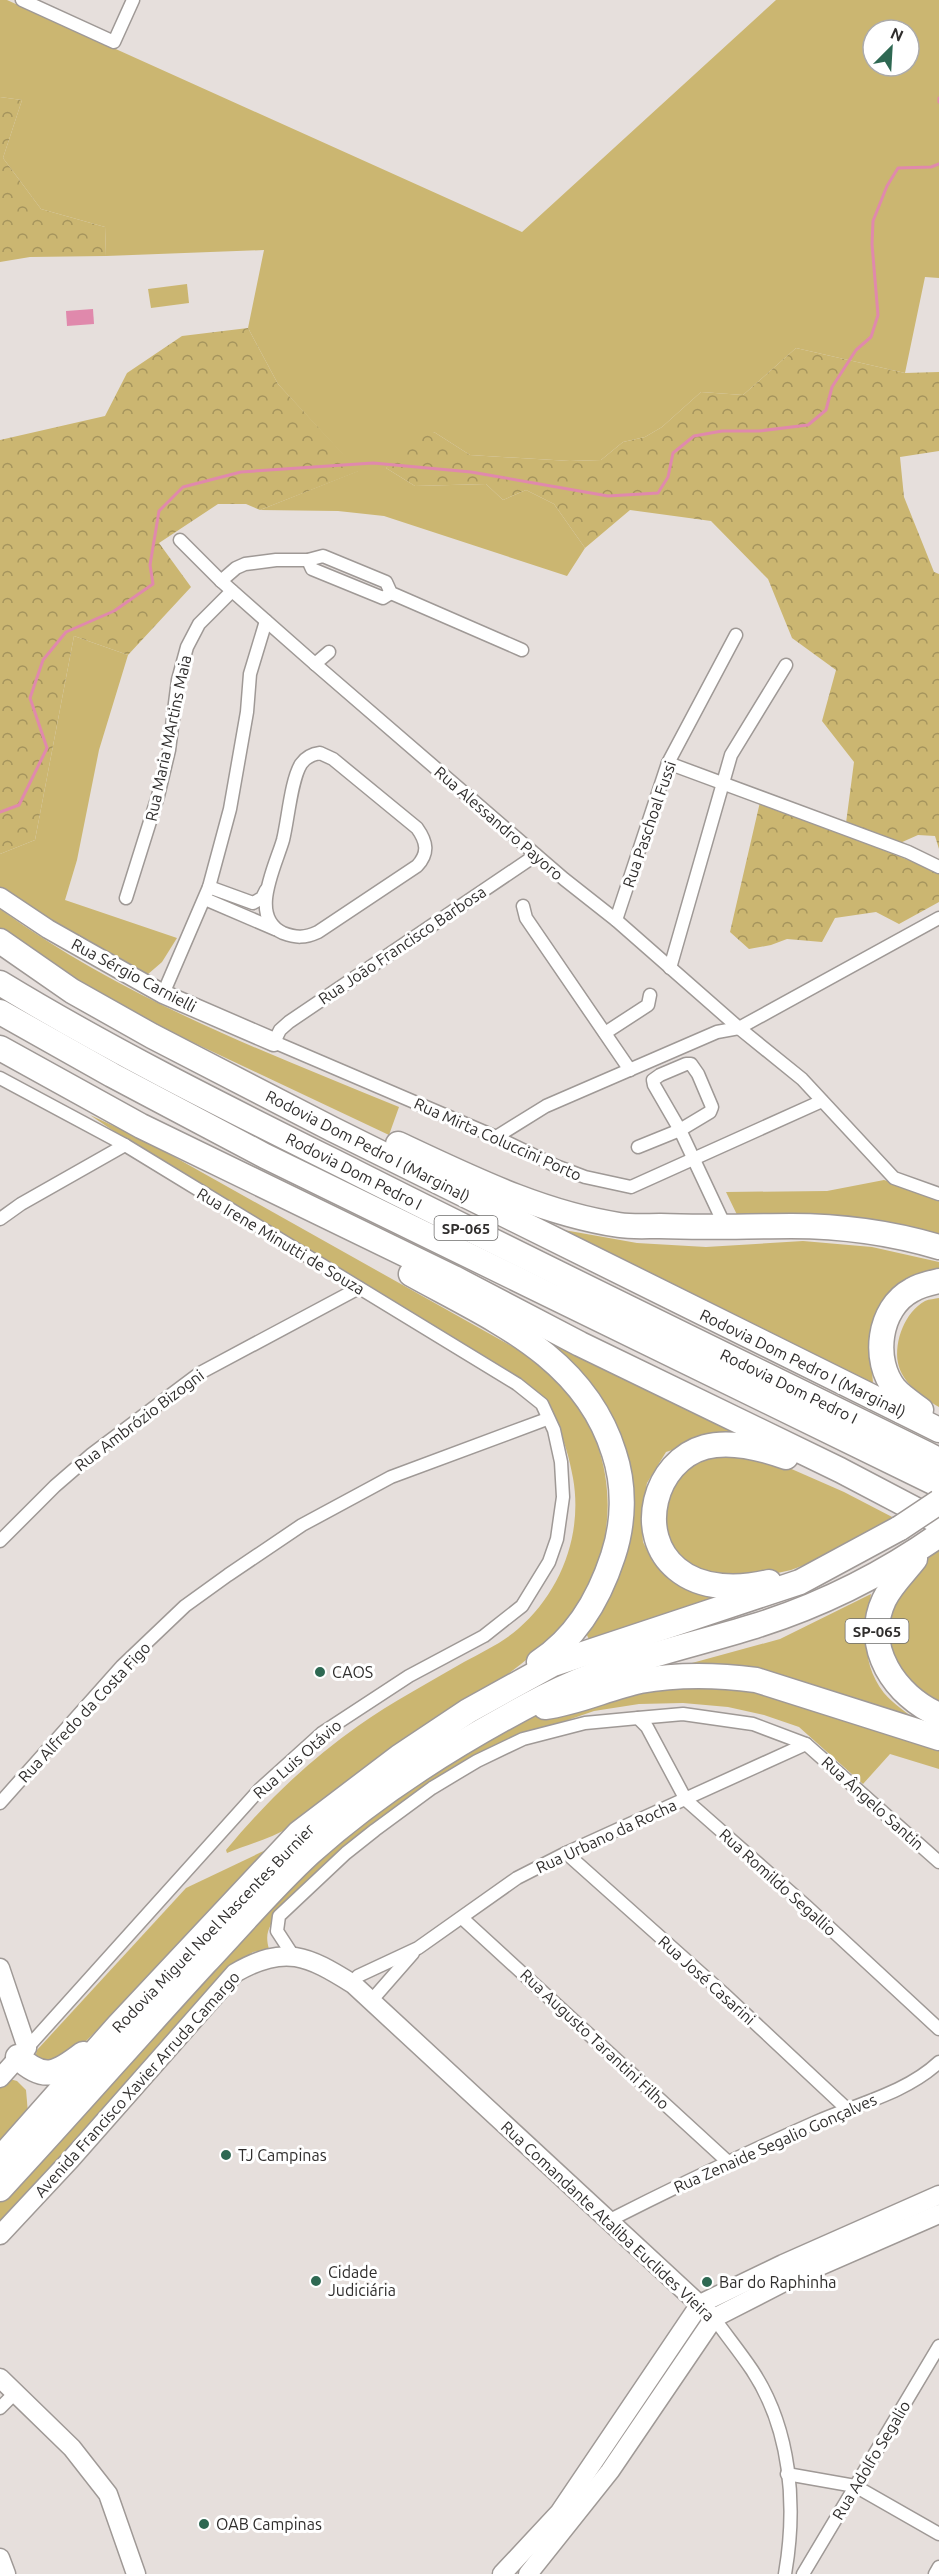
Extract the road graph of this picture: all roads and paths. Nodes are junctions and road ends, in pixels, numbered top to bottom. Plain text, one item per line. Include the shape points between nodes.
1 (22, 0) edge
2 (133, 0) edge
3 (180, 540) dead end
4 (221, 581) junction
5 (232, 591) junction
6 (266, 621) junction
7 (736, 635) dead end
8 (522, 650) dead end
9 (329, 652) dead end
10 (315, 664) junction
11 (786, 665) dead end
12 (668, 763) junction
13 (723, 783) junction
14 (536, 855) junction
15 (939, 867) edge
16 (266, 890) junction
17 (207, 893) junction
18 (0, 897) edge
19 (126, 898) dead end
20 (523, 906) dead end
21 (939, 918) edge
22 (616, 920) junction
23 (276, 929) junction
24 (0, 941) edge
25 (0, 967) edge
26 (670, 968) junction
27 (0, 983) edge
28 (163, 994) junction
29 (650, 995) dead end
30 (0, 1012) edge
31 (738, 1028) junction
32 (605, 1033) junction
33 (274, 1042) junction
34 (0, 1048) edge
35 (110, 1048) junction
36 (630, 1070) junction
37 (232, 1075) junction
38 (0, 1078) edge
39 (822, 1101) junction
40 (141, 1126) junction
41 (680, 1130) junction
42 (496, 1137) junction
43 (125, 1145) junction
44 (639, 1147) dead end
45 (692, 1159) junction
46 (939, 1194) edge
47 (0, 1220) edge
48 (726, 1228) junction
49 (939, 1248) edge
50 (939, 1281) edge
51 (359, 1288) junction
52 (548, 1419) junction
53 (939, 1424) edge
54 (939, 1430) edge
55 (939, 1460) edge
56 (840, 1470) junction
57 (939, 1485) edge
58 (939, 1502) edge
59 (937, 1532) edge
60 (0, 1541) edge
61 (874, 1544) junction
62 (522, 1709) junction
63 (468, 1711) junction
64 (939, 1715) edge
65 (638, 1718) junction
66 (939, 1738) edge
67 (806, 1744) junction
68 (686, 1800) junction
69 (0, 1803) edge
70 (566, 1853) junction
71 (939, 1862) edge
72 (462, 1918) junction
73 (418, 1948) junction
74 (292, 1954) junction
75 (0, 1968) edge
76 (353, 1984) junction
77 (371, 2001) junction
78 (118, 2026) junction
79 (939, 2030) edge
80 (23, 2053) junction
81 (939, 2062) edge
82 (0, 2078) edge
83 (847, 2109) junction
84 (0, 2159) edge
85 (727, 2161) junction
86 (0, 2190) edge
87 (939, 2195) edge
88 (939, 2214) edge
89 (608, 2221) junction
90 (0, 2235) edge
91 (700, 2304) junction
92 (714, 2318) junction
93 (939, 2346) edge
94 (0, 2378) edge
95 (15, 2393) junction
96 (0, 2408) edge
97 (788, 2474) junction
98 (855, 2486) junction
99 (939, 2534) edge
100 (0, 2558) edge
101 (939, 2566) edge
102 (6, 2574) edge
103 (136, 2574) edge
104 (502, 2574) edge
105 (528, 2574) edge
106 (785, 2574) edge
107 (803, 2574) edge
108 (935, 2574) edge

1 - 2 street via 114,42
3 - 4 street, Rua Alessandro Payoro
4 - 5 street, Rua Alessandro Payoro
4 - 8 street via 245,564 308,560 312,569 383,598 391,593
5 - 6 street, Rua Alessandro Payoro
5 - 19 street, Rua Maria MArtins Maia via 199,624 188,647 178,680 169,750 158,796
6 - 10 street, Rua Alessandro Payoro
6 - 17 street via 250,674 230,809
7 - 12 street, Rua Paschoal Fussi
9 - 10 street
10 - 14 street, Rua Alessandro Payoro
11 - 13 street via 731,754
12 - 13 street
12 - 22 street, Rua Paschoal Fussi
13 - 15 street
13 - 26 street
14 - 22 street, Rua Alessandro Payoro
14 - 33 street, Rua João Francisco Barbosa via 289,1022
16 - 17 street via 253,903
16 - 23 street via 267,915
16 - 23 street via 282,842 298,770 313,754 333,759 417,828 425,843 426,851 417,866 318,932 294,937
17 - 23 street
17 - 28 street
18 - 28 street, Rua Sérgio Carnielli
20 - 32 street via 526,918
21 - 31 street
22 - 26 street, Rua Alessandro Payoro
24 - 37 highway, Rodovia Dom Pedro I (Marginal) / SP-065 via 109,1013
25 - 35 highway
26 - 31 street, Rua Alessandro Payoro
27 - 35 highway, Rodovia Dom Pedro I / SP-065
28 - 33 street, Rua Sérgio Carnielli
29 - 32 street via 648,1005
30 - 57 highway, Rodovia Dom Pedro I / SP-065 via 265,1156
31 - 36 street via 717,1032
31 - 39 street, Rua Alessandro Payoro via 802,1079
32 - 36 street
33 - 42 street, Rua Mirta Coluccini Porto
34 - 40 highway
35 - 55 highway, Rodovia Dom Pedro I / SP-065 via 487,1239
36 - 42 street via 546,1106
37 - 48 highway via 310,1103 496,1189 553,1210 619,1225
37 - 54 highway, Rodovia Dom Pedro I (Marginal) / SP-065 via 332,1129
38 - 43 street, Rua Irene Minutti de Souza
39 - 45 street, Rua Mirta Coluccini Porto
39 - 46 street, Rua Alessandro Payoro via 894,1178
40 - 56 highway
40 - 63 highway via 232,1180 507,1328 565,1370 588,1397 620,1470 622,1501 620,1536 600,1591 582,1623 562,1644
41 - 41 street via 712,1107 691,1064 653,1080
41 - 44 street
41 - 45 street
42 - 45 street, Rua Mirta Coluccini Porto via 585,1178 623,1186 638,1185
43 - 47 street
43 - 51 street, Rua Irene Minutti de Souza
45 - 48 street
48 - 49 highway via 843,1229 900,1237
50 - 53 highway via 911,1290 898,1302 888,1317 881,1355 896,1390
51 - 52 street, Rua Irene Minutti de Souza via 517,1384 542,1404
51 - 60 street, Rua Ambrózio Bizogni via 200,1373 92,1454
52 - 69 street, Rua Alfredo da Costa Figo via 391,1477 302,1525 228,1575 185,1606 122,1666
52 - 80 street, Rua Luis Otávio via 561,1462 563,1497 549,1562 522,1606 484,1636 409,1676 322,1733 295,1757 260,1789
56 - 59 highway
56 - 61 highway via 823,1470 748,1446 724,1444 694,1451 674,1465 661,1486 654,1504 657,1541 676,1569 692,1578 725,1586 755,1585 792,1576
58 - 61 highway, Rodovia Miguel Noel Nascentes Burnier, bridge
59 - 62 highway, Rodovia Miguel Noel Nascentes Burnier via 888,1569 813,1605 759,1625 614,1667 573,1682
59 - 64 highway, SP-065 via 885,1599 876,1632 892,1677 912,1699
61 - 63 highway, Rodovia Miguel Noel Nascentes Burnier via 800,1582 553,1664
62 - 66 highway via 553,1706 648,1680 729,1677 756,1680
62 - 86 highway, Rodovia Miguel Noel Nascentes Burnier via 408,1776 312,1851 279,1882
63 - 78 highway, Rodovia Miguel Noel Nascentes Burnier via 385,1767 299,1833
65 - 67 street via 683,1714 753,1724
65 - 68 street, Rua Romildo Segallio via 647,1727
65 - 74 street via 585,1723 523,1739 432,1788 346,1853 279,1916 277,1930
67 - 68 street, Rua Urbano da Rocha
67 - 71 street, Rua Ângelo Santin
68 - 70 street, Rua Urbano da Rocha
68 - 79 street, Rua Romildo Segallio
70 - 72 street, Rua Urbano da Rocha via 517,1878
70 - 83 street, Rua José Casarini
72 - 73 street, Rua Urbano da Rocha
72 - 85 street, Rua Augusto Tarantini Filho
73 - 76 street, Rua Urbano da Rocha via 358,1976
73 - 77 street, Rua Urbano da Rocha
74 - 76 street, Rua Comandante Ataliba Euclides Vieira via 330,1969
74 - 90 street, Avenida Francisco Xavier Arruda Camargo via 253,1962 235,1973
75 - 80 street
76 - 77 street, Rua Comandante Ataliba Euclides Vieira
77 - 89 street, Rua Comandante Ataliba Euclides Vieira
78 - 80 highway via 63,2069 47,2074 35,2072
78 - 84 highway, Rodovia Miguel Noel Nascentes Burnier
80 - 82 street, Rua Luis Otávio
81 - 83 street, Rua Zenaide Segalio Gonçalves via 901,2088
83 - 85 street, Rua Zenaide Segalio Gonçalves
85 - 89 street, Rua Zenaide Segalio Gonçalves
87 - 91 street
88 - 92 street via 790,2279
89 - 91 street, Rua Comandante Ataliba Euclides Vieira
91 - 92 street, Rua Comandante Ataliba Euclides Vieira
91 - 104 street via 559,2513
92 - 97 street, Rua Comandante Ataliba Euclides Vieira via 753,2371 771,2405 783,2435
92 - 105 street via 610,2471
93 - 98 street, Rua Adolfo Segalio
94 - 95 street
95 - 96 street
95 - 103 street via 72,2448 108,2494
97 - 98 street
97 - 106 street, Rua Comandante Ataliba Euclides Vieira via 790,2546
98 - 99 street
98 - 107 street, Rua Adolfo Segalio
100 - 102 street
101 - 108 street

